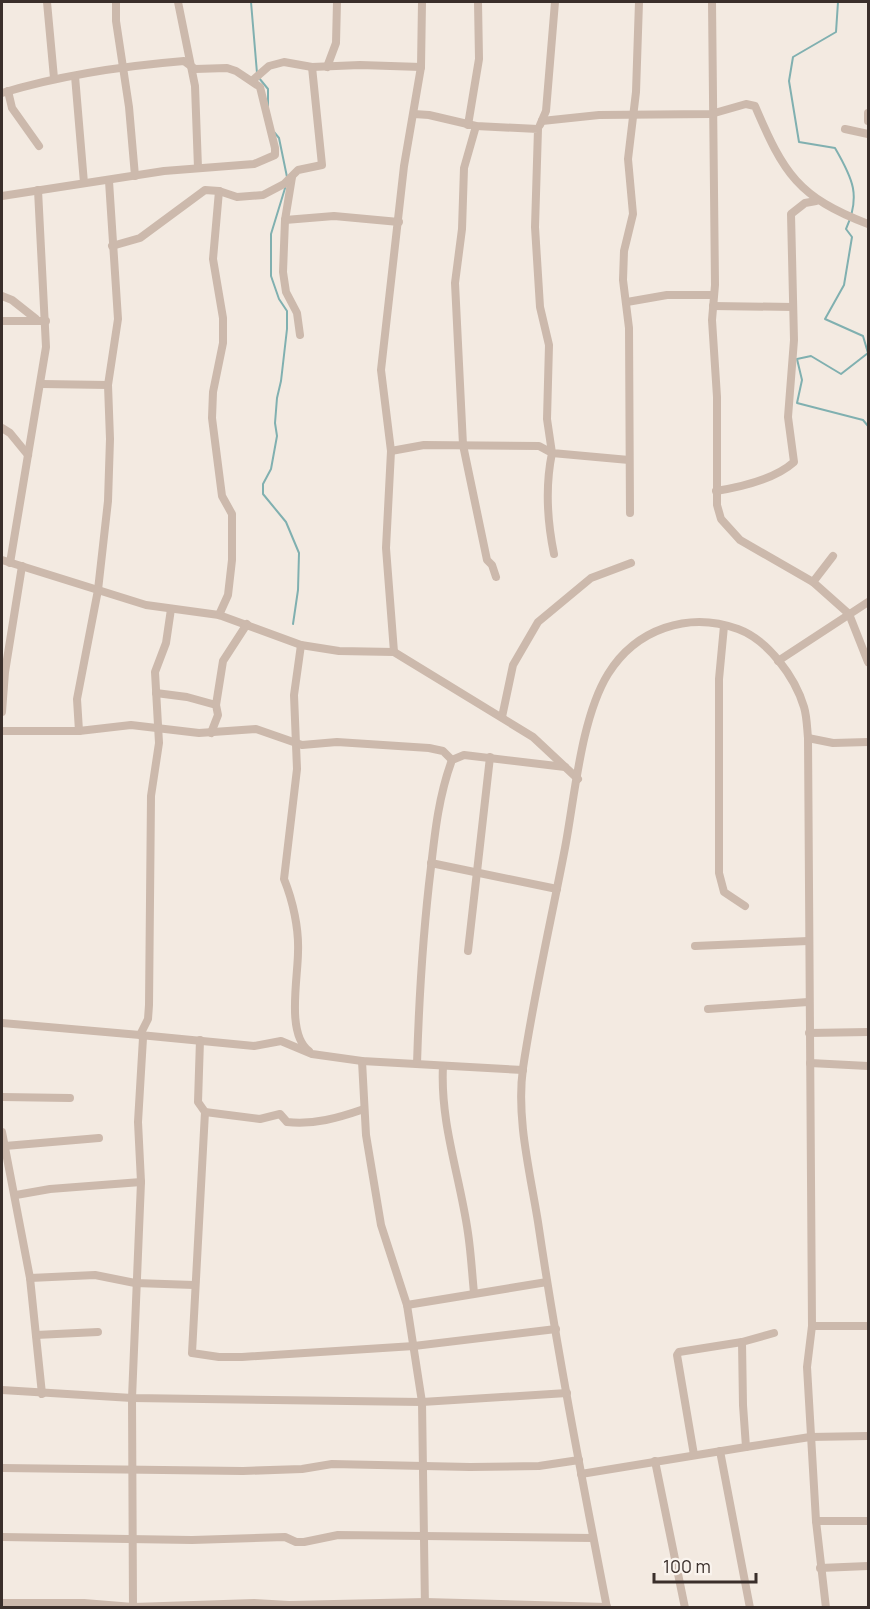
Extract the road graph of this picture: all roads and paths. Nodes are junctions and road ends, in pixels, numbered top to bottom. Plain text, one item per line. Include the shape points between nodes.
1 (46, 2) edge
2 (116, 2) edge
3 (178, 2) edge
4 (337, 2) edge
5 (422, 2) edge
6 (478, 2) edge
7 (555, 2) edge
8 (639, 2) edge
9 (712, 2) edge
10 (188, 61) junction
11 (312, 67) junction
12 (327, 67) junction
13 (421, 67) junction
14 (124, 69) junction
15 (75, 76) junction
16 (54, 78) junction
17 (253, 80) junction
18 (5, 92) edge
19 (868, 113) edge
20 (414, 114) junction
21 (634, 114) junction
22 (711, 114) junction
23 (868, 121) edge
24 (540, 125) junction
25 (472, 126) junction
26 (845, 129) dead end
27 (868, 134) edge
28 (39, 146) dead end
29 (198, 168) junction
30 (135, 176) junction
31 (292, 177) junction
32 (109, 182) junction
33 (84, 183) junction
34 (38, 190) junction
35 (219, 191) junction
36 (2, 196) edge
37 (816, 201) junction
38 (285, 220) junction
39 (399, 222) junction
40 (868, 224) edge
41 (112, 246) junction
42 (714, 294) junction
43 (2, 296) edge
44 (627, 302) junction
45 (713, 306) junction
46 (793, 307) junction
47 (36, 319) junction
48 (2, 321) edge
49 (46, 321) junction
50 (300, 335) dead end
51 (42, 384) junction
52 (108, 385) junction
53 (2, 428) edge
54 (462, 445) junction
55 (391, 452) junction
56 (552, 453) junction
57 (28, 455) junction
58 (629, 460) junction
59 (716, 491) junction
60 (630, 513) dead end
61 (555, 554) dead end
62 (833, 556) dead end
63 (6, 562) edge
64 (631, 563) dead end
65 (22, 566) junction
66 (496, 577) dead end
67 (813, 582) junction
68 (98, 590) junction
69 (868, 602) edge
70 (171, 609) junction
71 (849, 614) junction
72 (219, 615) junction
73 (247, 624) junction
74 (724, 626) junction
75 (301, 645) junction
76 (394, 652) junction
77 (778, 661) junction
78 (868, 662) edge
79 (156, 693) junction
80 (216, 705) junction
81 (2, 712) edge
82 (502, 717) junction
83 (158, 728) junction
84 (2, 731) edge
85 (79, 731) junction
86 (211, 733) junction
87 (808, 738) junction
88 (868, 742) edge
89 (294, 744) junction
90 (490, 757) junction
91 (452, 760) junction
92 (565, 767) junction
93 (578, 778) junction
94 (431, 863) junction
95 (476, 871) junction
96 (557, 889) junction
97 (745, 906) dead end
98 (808, 941) junction
99 (695, 946) dead end
100 (468, 951) dead end
101 (808, 1002) junction
102 (708, 1009) dead end
103 (2, 1023) edge
104 (868, 1032) edge
105 (809, 1033) junction
106 (140, 1035) junction
107 (200, 1040) junction
108 (312, 1054) junction
109 (362, 1060) junction
110 (810, 1063) junction
111 (417, 1064) junction
112 (443, 1066) junction
113 (868, 1066) edge
114 (523, 1070) junction
115 (2, 1097) edge
116 (70, 1098) dead end
117 (364, 1109) junction
118 (205, 1112) junction
119 (2, 1132) edge
120 (99, 1138) dead end
121 (5, 1146) junction
122 (141, 1182) junction
123 (16, 1195) junction
124 (30, 1278) junction
125 (547, 1282) junction
126 (135, 1283) junction
127 (194, 1284) junction
128 (474, 1293) junction
129 (407, 1305) junction
130 (812, 1326) junction
131 (868, 1326) edge
132 (555, 1329) junction
133 (98, 1332) dead end
134 (774, 1333) dead end
135 (36, 1335) junction
136 (742, 1342) junction
137 (414, 1346) junction
138 (2, 1390) edge
139 (42, 1394) junction
140 (567, 1394) junction
141 (132, 1398) junction
142 (422, 1402) junction
143 (868, 1436) edge
144 (810, 1437) junction
145 (746, 1447) junction
146 (720, 1451) junction
147 (694, 1455) junction
148 (579, 1460) junction
149 (655, 1461) junction
150 (424, 1467) junction
151 (2, 1468) edge
152 (131, 1471) junction
153 (581, 1474) junction
154 (816, 1521) junction
155 (868, 1521) edge
156 (423, 1536) junction
157 (2, 1537) edge
158 (593, 1538) junction
159 (132, 1540) junction
160 (868, 1566) edge
161 (820, 1568) junction
162 (2, 1604) edge
163 (425, 1605) edge
164 (133, 1607) edge
165 (607, 1607) edge
166 (685, 1608) edge
167 (750, 1608) edge
168 (826, 1608) edge

1 - 16 street
2 - 14 street
3 - 10 street
4 - 12 street via 336,43
5 - 13 street
6 - 25 street via 479,58
7 - 24 street via 546,111
8 - 21 street
9 - 22 street
10 - 14 street
10 - 17 street via 195,69 227,68
10 - 29 street via 195,86
11 - 12 street
11 - 17 street via 294,62 276,64
11 - 31 street via 323,162 318,168 298,170
12 - 13 street
13 - 20 street
14 - 15 street
14 - 30 street
15 - 16 street
15 - 33 street
16 - 18 street
17 - 29 street via 260,87 275,155 254,164
18 - 28 street
19 - 23 street
20 - 25 street
20 - 39 street
21 - 22 street
21 - 24 street via 599,115
21 - 44 street via 628,159 633,214 623,268
22 - 37 street via 746,104 755,106 792,178
22 - 42 street
24 - 25 street
24 - 56 street via 535,227 540,307 549,345 547,419
25 - 54 street via 464,168 455,283
26 - 27 street
29 - 30 street
30 - 32 street
31 - 35 street via 263,195 237,197
31 - 38 street
32 - 33 street
32 - 41 street
33 - 34 street
34 - 36 street
34 - 49 street
35 - 41 street via 200,193 140,238
35 - 72 street via 213,259 224,343 213,392 212,418 222,496 232,514 228,595
37 - 40 street
37 - 46 street via 805,203 791,214
38 - 39 street via 334,216
38 - 50 street via 283,272
39 - 55 street via 381,370
41 - 52 street via 118,319
42 - 44 street via 668,295
42 - 45 street
43 - 47 street
44 - 58 street
45 - 46 street
45 - 59 street
46 - 59 street via 794,360 788,417 794,462 742,486
47 - 48 street
47 - 49 street
49 - 51 street
51 - 52 street
51 - 57 street
52 - 68 street via 108,501
53 - 57 street
54 - 55 street via 424,445
54 - 56 street via 539,446
54 - 66 street via 487,560
55 - 76 street via 386,548
56 - 58 street
56 - 61 street via 547,480
57 - 63 street
58 - 60 street
59 - 67 street via 717,505 727,528 740,540
62 - 67 street
63 - 65 street
64 - 82 street via 591,578 538,622 513,664
65 - 68 street
65 - 81 street via 4,672
67 - 71 street
68 - 70 street
68 - 85 street via 77,699
69 - 71 street
70 - 72 street
70 - 79 street via 166,643 156,665
71 - 77 street
71 - 78 street
72 - 73 street
73 - 75 street
73 - 80 street via 223,661
74 - 77 street via 758,640
74 - 93 street via 693,621 666,626 622,656 597,695
74 - 97 street via 719,679 719,873 724,892
75 - 76 street via 339,651
75 - 89 street via 294,695
76 - 82 street
77 - 87 street via 798,691
79 - 80 street
79 - 83 street
80 - 86 street via 218,716
82 - 92 street via 533,737
83 - 85 street via 122,726
83 - 86 street
83 - 106 street via 151,796 149,1005 148,1019
84 - 85 street
86 - 89 street via 256,729
87 - 88 street via 833,743
87 - 98 street
89 - 91 street via 338,742 429,748 443,751
89 - 108 street via 297,769 284,879 290,893 298,952 294,1007 303,1047
90 - 91 street via 464,755
90 - 92 street
90 - 95 street
91 - 94 street via 440,803
92 - 93 street
93 - 96 street
94 - 95 street
94 - 111 street
95 - 96 street
95 - 100 street
96 - 114 street
98 - 99 street
98 - 101 street
101 - 102 street
101 - 105 street
103 - 106 street
104 - 105 street
105 - 110 street
106 - 107 street
106 - 122 street
107 - 108 street via 254,1046 281,1041
107 - 118 street via 198,1102
108 - 109 street
109 - 111 street
109 - 117 street
110 - 113 street
110 - 130 street
111 - 112 street
112 - 114 street
112 - 128 street via 447,1143 468,1233
114 - 125 street via 525,1137
115 - 116 street
117 - 118 street via 332,1120 300,1124 286,1122 280,1114 260,1119
117 - 129 street via 381,1225
118 - 127 street
119 - 121 street
120 - 121 street
121 - 123 street
122 - 123 street
122 - 126 street
123 - 124 street
124 - 126 street via 95,1275
124 - 135 street
125 - 128 street
125 - 132 street
126 - 127 street
126 - 141 street
127 - 137 street via 192,1353 219,1358
128 - 129 street
129 - 137 street
130 - 131 street
130 - 144 street via 807,1367
132 - 137 street
132 - 140 street
133 - 135 street
134 - 136 street
135 - 139 street
136 - 145 street
136 - 147 street via 677,1355
137 - 142 street
138 - 139 street
139 - 141 street
140 - 142 street
140 - 148 street
141 - 142 street
141 - 152 street
142 - 150 street
143 - 144 street
144 - 145 street
144 - 154 street
145 - 146 street
146 - 147 street
146 - 167 street
147 - 149 street
148 - 150 street via 539,1466
148 - 153 street
149 - 153 street
149 - 166 street
150 - 152 street via 332,1464 302,1469
150 - 156 street
151 - 152 street
152 - 159 street
153 - 158 street
154 - 155 street
154 - 161 street
156 - 158 street
156 - 159 street via 338,1535 304,1542 285,1537
156 - 163 street
157 - 159 street
158 - 165 street
159 - 164 street
160 - 161 street
161 - 168 street
162 - 164 street
163 - 164 street via 254,1602
163 - 165 street

